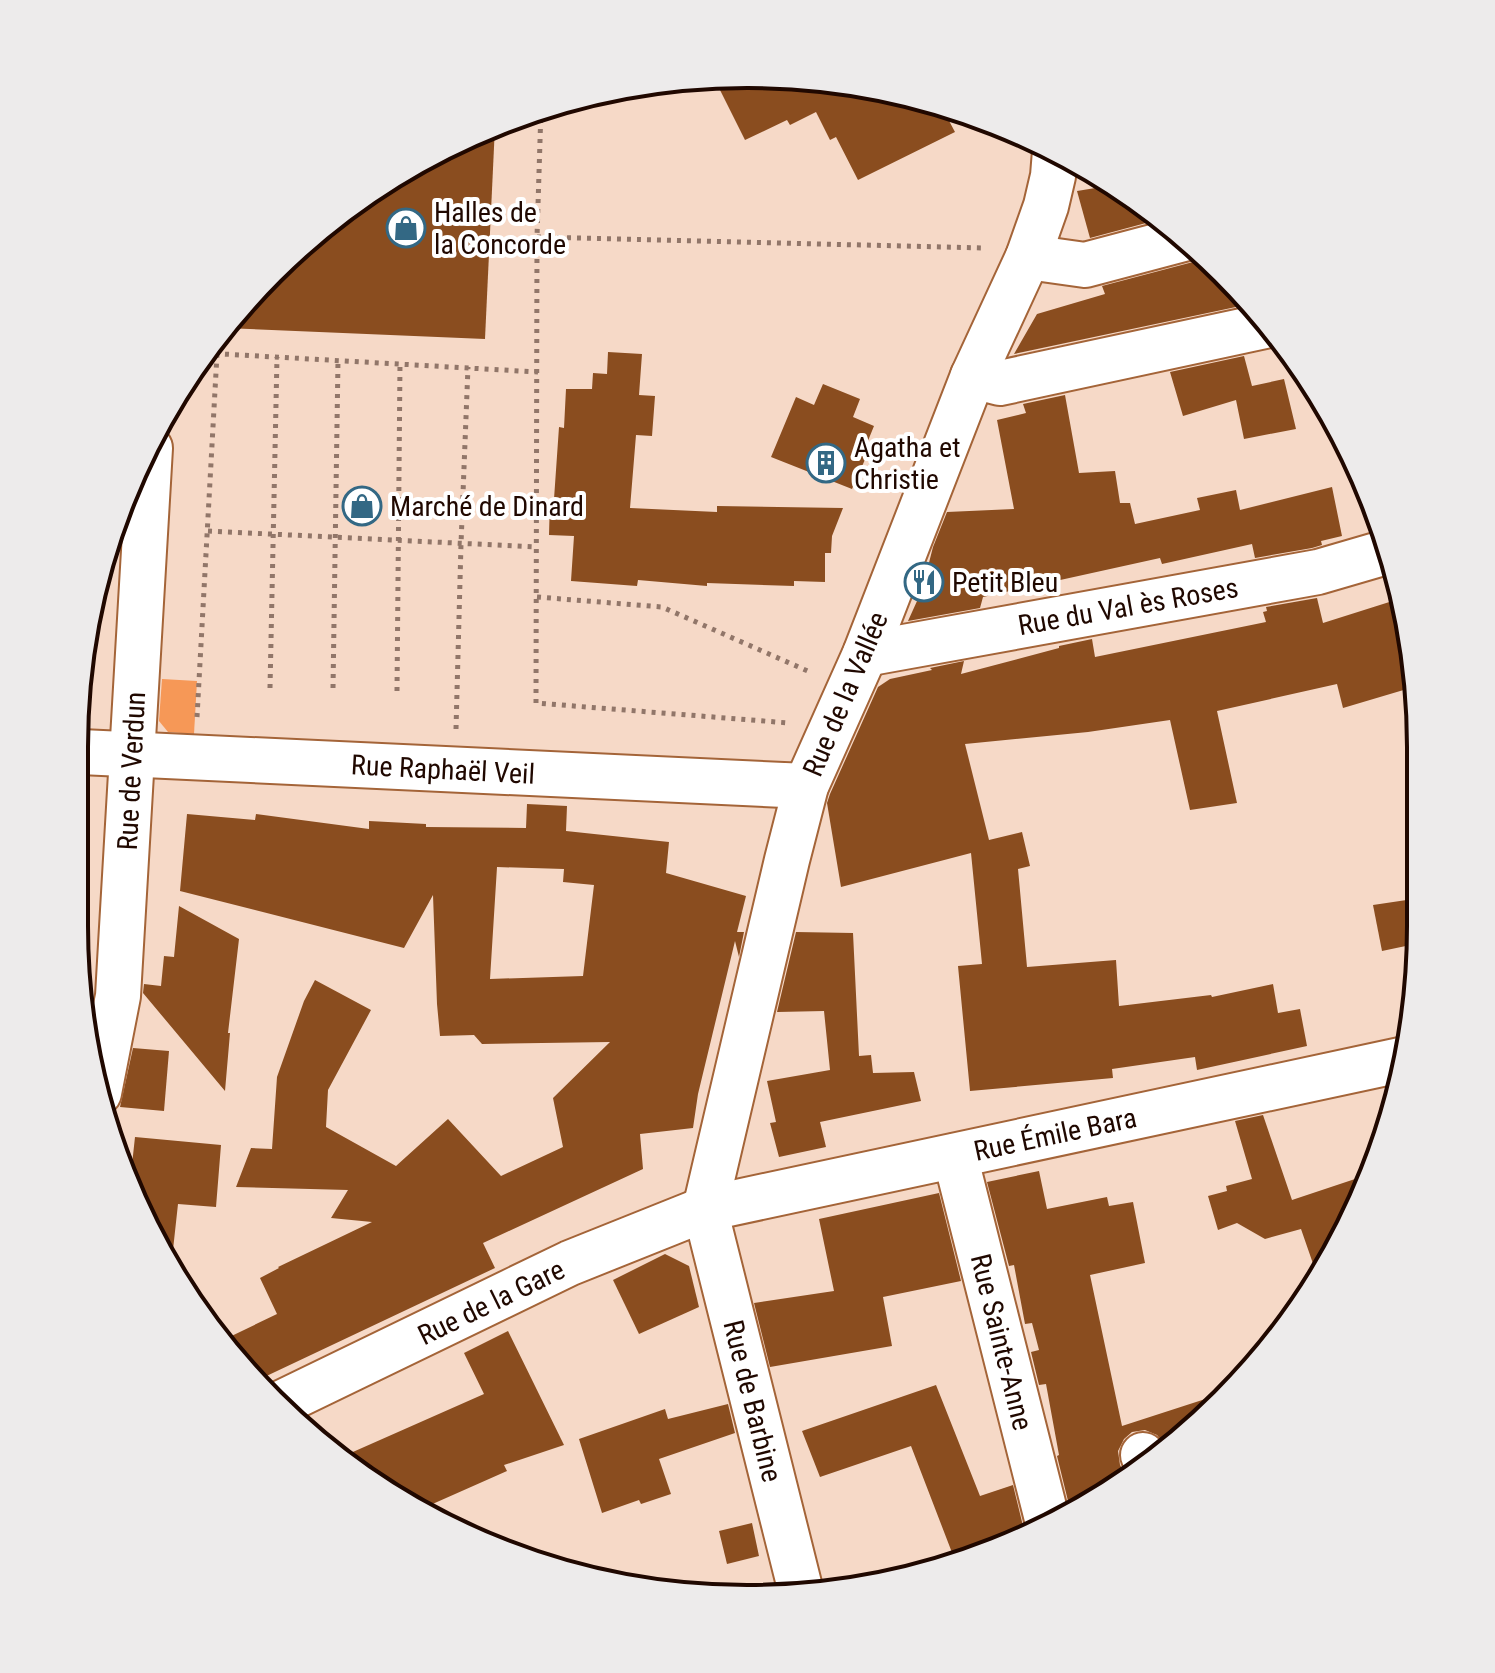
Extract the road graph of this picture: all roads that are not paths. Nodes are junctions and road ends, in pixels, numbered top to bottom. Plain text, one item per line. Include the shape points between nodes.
1 (1054, 164) edge
2 (1171, 242) edge
3 (1028, 257) junction
4 (1256, 328) edge
5 (973, 376) junction
6 (149, 472) edge
7 (1378, 555) edge
8 (849, 690) junction
9 (88, 752) edge
10 (132, 754) junction
11 (806, 786) junction
12 (1392, 1062) edge
13 (104, 1068) edge
14 (955, 1156) junction
15 (705, 1209) junction
16 (289, 1399) edge
17 (1046, 1514) edge
18 (799, 1583) edge

1 - 3 street, Rue de la Vallée
2 - 3 street via 1085,265
3 - 5 street, Rue de la Vallée
4 - 5 street via 1000,383
5 - 8 street, Rue de la Vallée
6 - 10 street, Rue de Verdun
7 - 8 street, Rue du Val ès Roses
8 - 11 street, Rue de la Vallée
9 - 10 street, Rue Raphaël Veil
10 - 11 street, Rue Raphaël Veil
10 - 13 street, Rue de Verdun via 118,996
11 - 15 street, Rue de la Vallée
12 - 14 street, Rue Émile Bara
14 - 15 street, Rue Émile Bara
14 - 17 street, Rue Sainte-Anne
15 - 16 street, Rue de la Gare via 570,1263
15 - 18 street, Rue de Barbine

